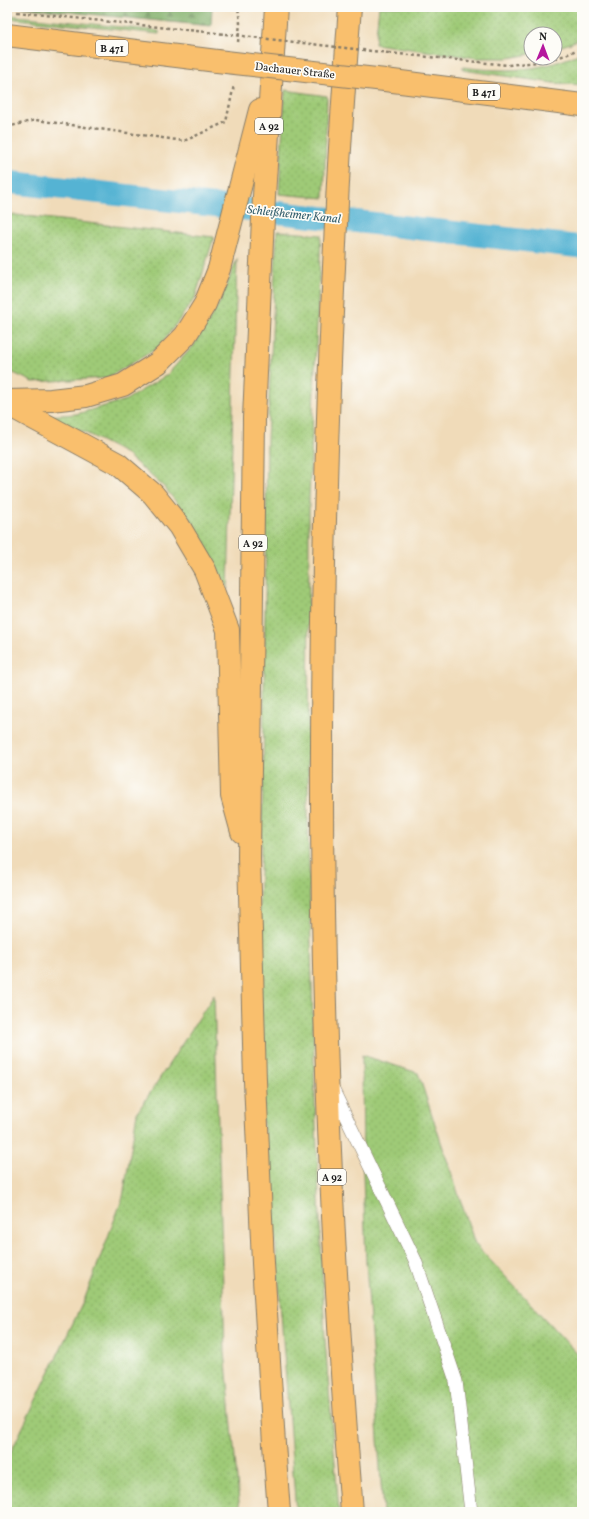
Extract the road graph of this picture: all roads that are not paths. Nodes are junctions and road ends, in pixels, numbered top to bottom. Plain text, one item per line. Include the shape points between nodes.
1 (276, 7) edge
2 (350, 7) edge
3 (362, 7) edge
4 (7, 35) edge
5 (273, 56) junction
6 (346, 62) junction
7 (582, 105) edge
8 (7, 401) edge
9 (7, 404) edge
10 (249, 857) junction
11 (327, 1077) junction
12 (279, 1512) edge
13 (352, 1512) edge
14 (471, 1512) edge

1 - 5 main road, A 92
2 - 6 main road, A 92
3 - 6 main road
4 - 7 main road, Dachauer Straße / B 471, bridge
5 - 8 main road via 219,269 205,304 185,336 158,363 123,385 86,396
5 - 10 main road, A 92 via 254,418
6 - 11 main road, A 92 via 327,421 322,662 322,841
9 - 10 main road via 118,464 153,494 179,526 205,570 228,630 232,796
10 - 12 main road, A 92 via 262,1263
11 - 13 main road, A 92
11 - 14 lane via 415,1260 456,1381

